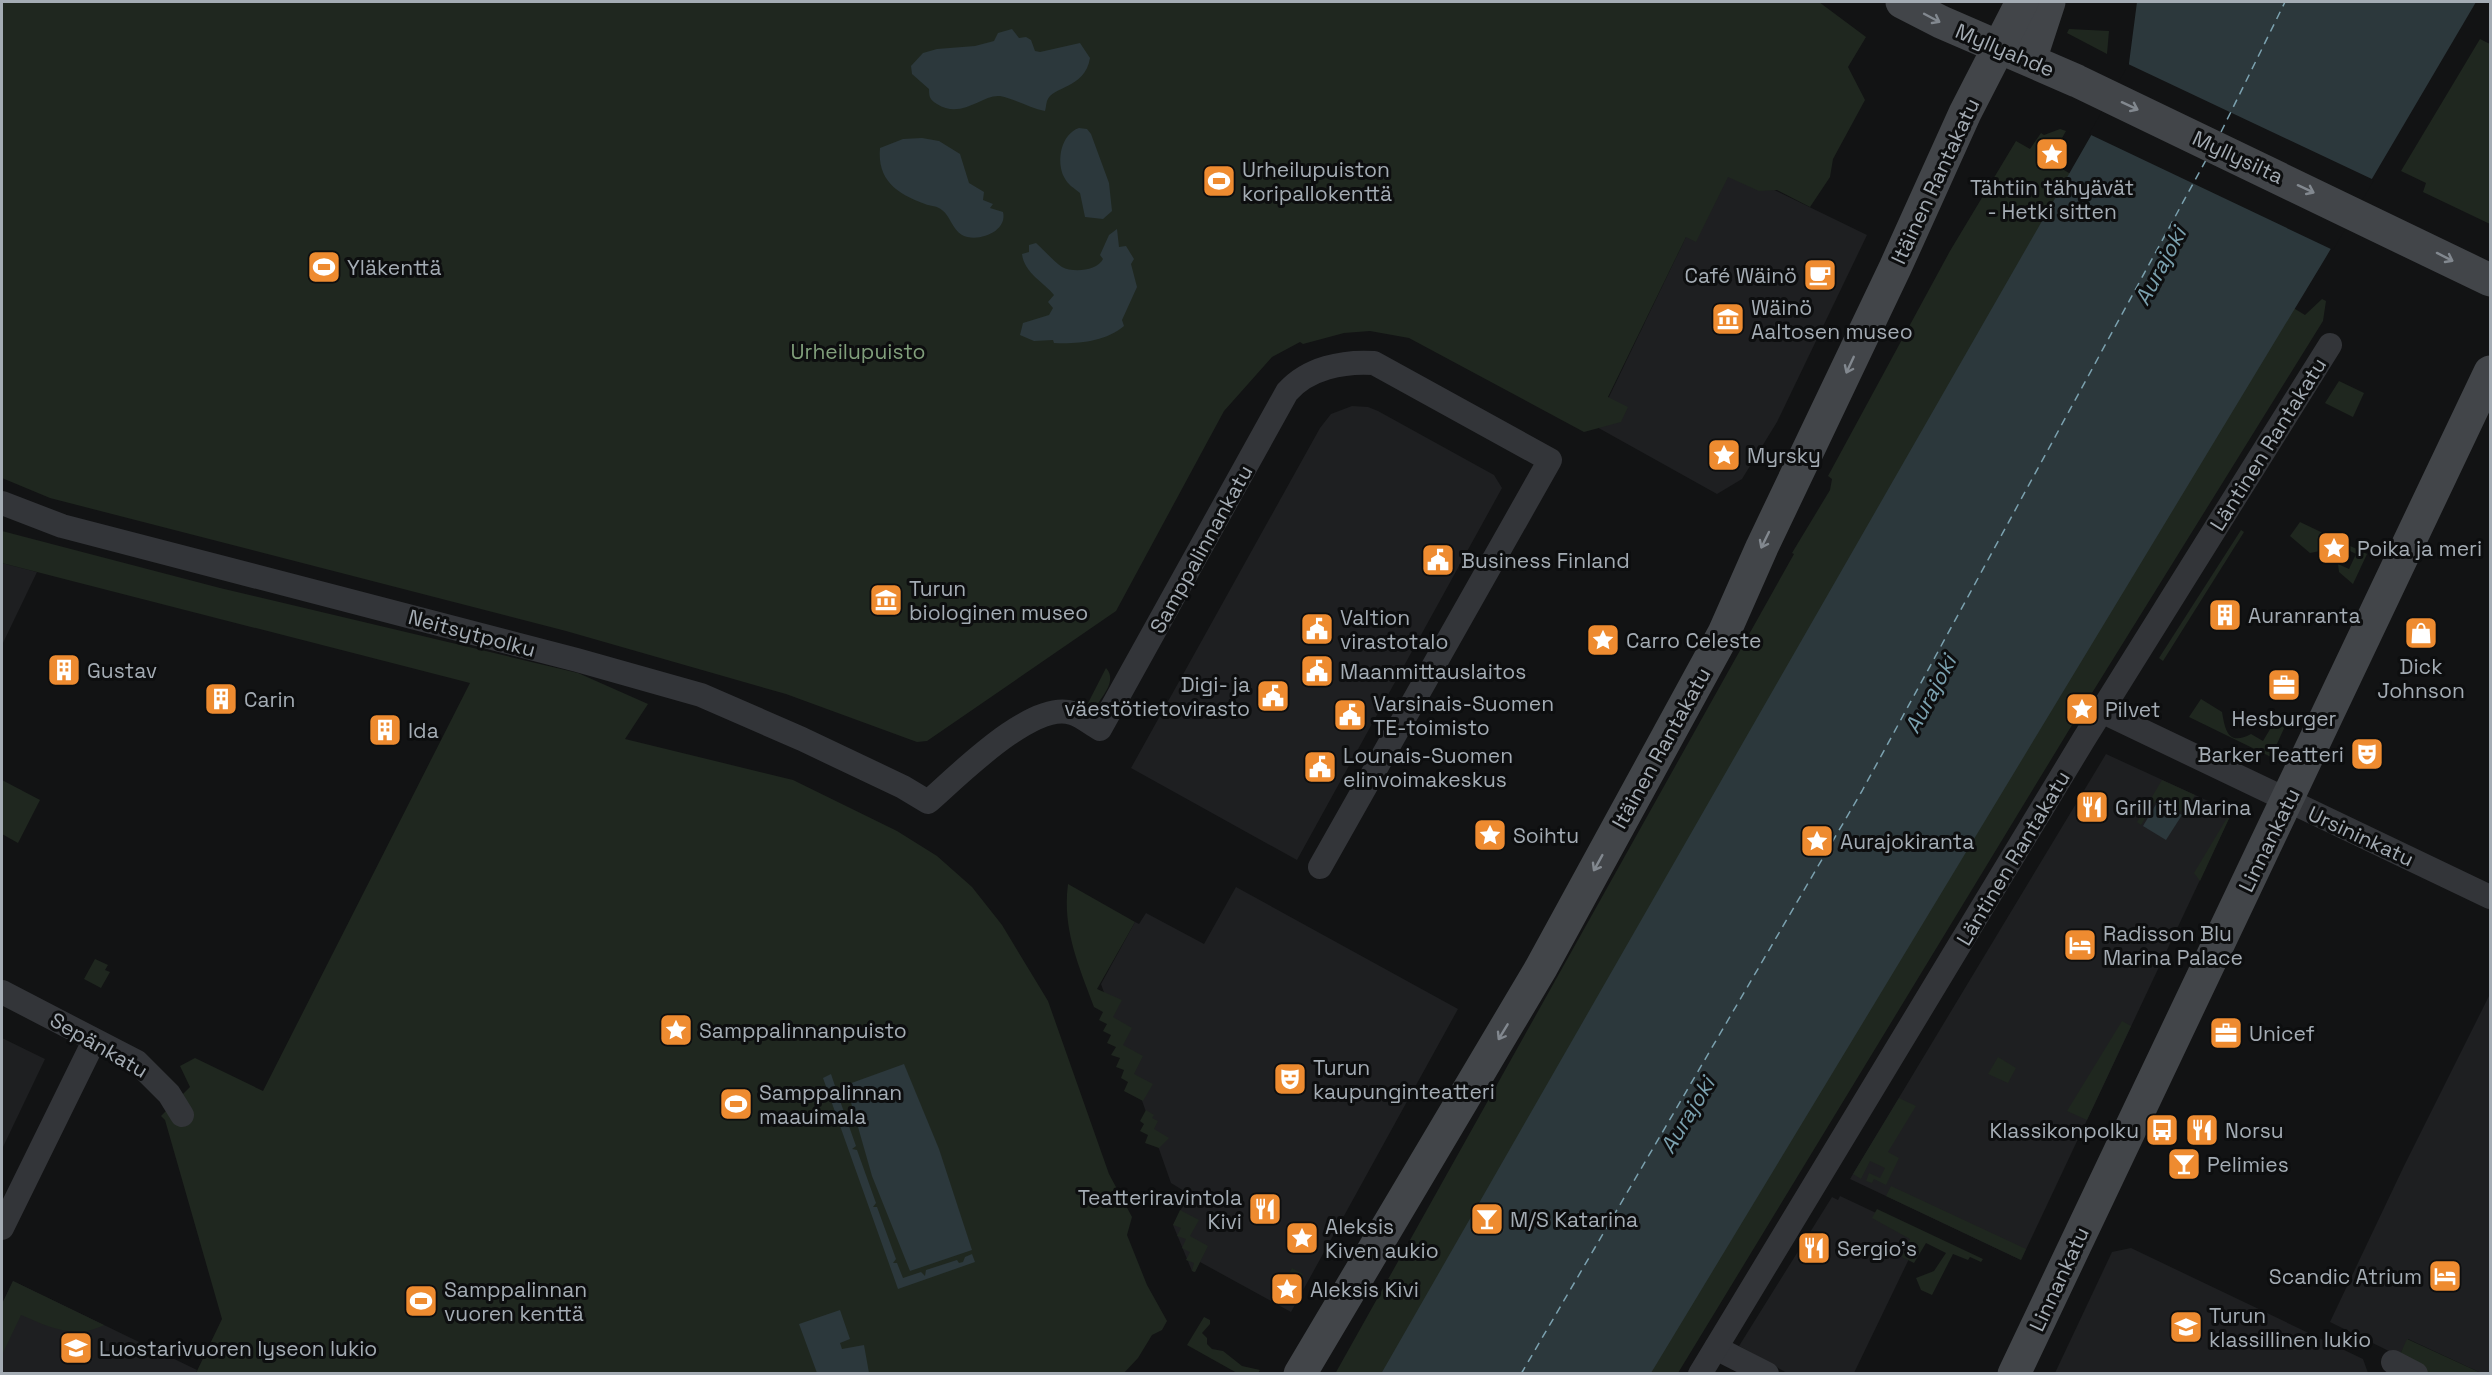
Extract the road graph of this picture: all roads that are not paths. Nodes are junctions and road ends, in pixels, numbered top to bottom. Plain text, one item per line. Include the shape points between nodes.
1 (1902, 2) edge
2 (2022, 2) edge
3 (2049, 2) edge
4 (2000, 46) junction
5 (2030, 60) junction
6 (2077, 81) joint
7 (2490, 280) edge
8 (2330, 345) dead end
9 (2490, 372) edge
10 (2, 503) edge
11 (2101, 711) junction
12 (2287, 801) junction
13 (928, 802) joint
14 (1320, 867) dead end
15 (2490, 897) edge
16 (2, 992) edge
17 (94, 1041) junction
18 (182, 1115) dead end
19 (2, 1228) edge
20 (1716, 1348) junction
21 (2393, 1362) dead end
22 (1300, 1374) edge
23 (1700, 1374) edge
24 (1767, 1374) edge
25 (2014, 1374) edge
26 (2416, 1374) edge

1 -> 4 main road, Myllyahde
2 - 4 main road, Itäinen Rantakatu
3 - 5 main road
4 - 5 main road, Myllyahde
4 -> 22 main road, Itäinen Rantakatu via 1761,547 1724,633 1541,968
5 - 6 main road, Myllyahde
6 -> 7 main road, Myllysilta
8 - 11 street, Läntinen Rantakatu
9 - 12 main road, Linnankatu
10 - 13 street, Neitsytpolku via 62,526 701,695 802,739
11 - 12 street, Ursininkatu
11 - 20 street, Läntinen Rantakatu
12 - 15 street, Ursininkatu
12 - 25 main road, Linnankatu
13 - 14 street, Samppalinnankatu via 994,744 1046,712 1071,712 1100,729 1287,393 1308,375 1338,365 1374,363 1550,460
16 - 17 street, Sepänkatu
17 - 18 street, Sepänkatu via 137,1062 169,1094
17 - 19 street
20 - 23 street, Läntinen Rantakatu
20 - 24 street
21 - 26 street

